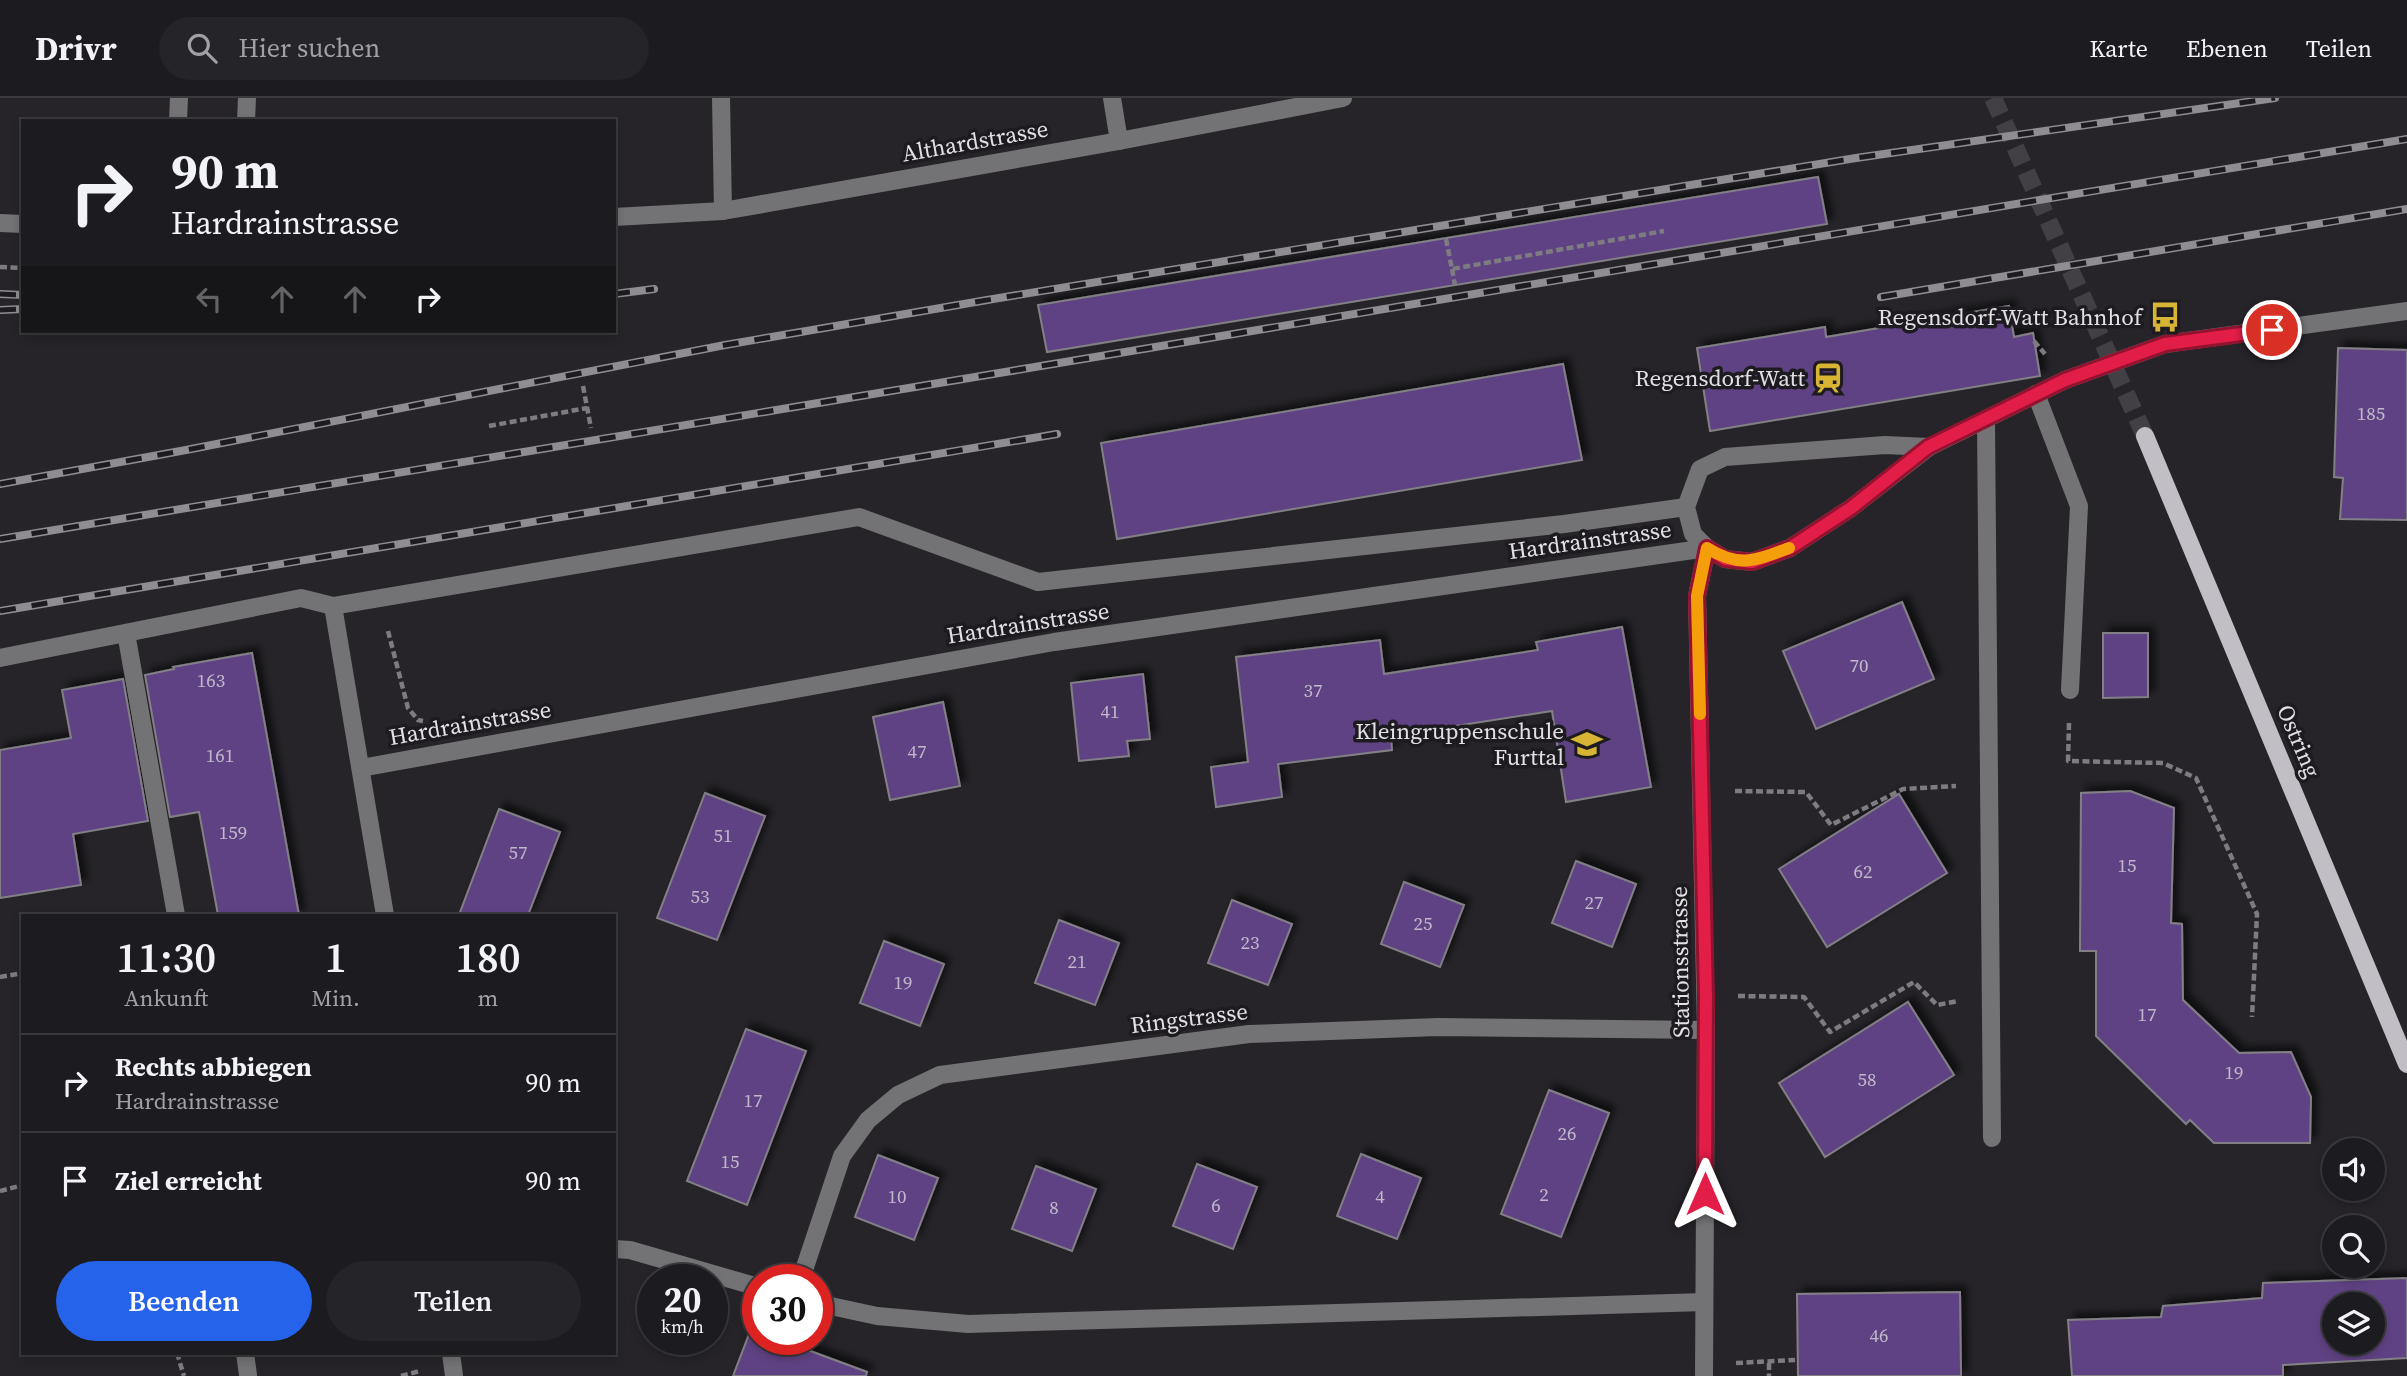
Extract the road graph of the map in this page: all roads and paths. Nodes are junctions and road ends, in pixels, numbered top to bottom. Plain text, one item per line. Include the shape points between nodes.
1 (179, 98) edge
2 (247, 98) edge
3 (721, 98) edge
4 (1112, 98) edge
5 (1343, 98) edge
6 (178, 119) edge
7 (246, 119) edge
8 (1119, 141) junction
9 (723, 211) junction
10 (616, 217) edge
11 (0, 223) edge
12 (21, 224) edge
13 (1664, 231) dead end
14 (1446, 239) dead end
15 (13, 262) dead end
16 (0, 267) edge
17 (7, 268) junction
18 (21, 268) edge
19 (1452, 269) junction
20 (1455, 285) dead end
21 (2407, 311) edge
22 (583, 386) dead end
23 (2036, 394) junction
24 (587, 408) junction
25 (1986, 419) junction
26 (489, 426) dead end
27 (591, 428) dead end
28 (2145, 436) tunnel mouth
29 (1928, 447) junction
30 (1686, 507) junction
31 (1707, 548) junction
32 (380, 597) junction
33 (333, 606) junction
34 (126, 633) junction
35 (0, 658) edge
36 (2070, 690) joint
37 (426, 722) dead end
38 (361, 768) junction
39 (1989, 784) junction
40 (1702, 791) junction
41 (176, 914) edge
42 (385, 914) edge
43 (21, 973) edge
44 (0, 977) edge
45 (1990, 995) junction
46 (1706, 996) junction
47 (2252, 1017) dead end
48 (1706, 1030) junction
49 (2407, 1064) edge
50 (1992, 1138) dead end
51 (21, 1186) edge
52 (0, 1191) edge
53 (616, 1249) edge
54 (806, 1264) edge
55 (742, 1282) edge
56 (1704, 1302) junction
57 (833, 1306) edge
58 (178, 1355) edge
59 (245, 1355) edge
60 (451, 1355) edge
61 (1795, 1360) dead end
62 (1769, 1363) junction
63 (1704, 1370) edge
64 (248, 1375) edge
65 (184, 1376) edge
66 (454, 1376) edge
67 (1769, 1376) edge

1 - 6 street
2 - 7 street
3 - 9 street
4 - 8 street
5 - 8 street, Althardstrasse
8 - 9 street, Althardstrasse
9 - 10 street, Althardstrasse
11 - 12 street
13 - 19 path
14 - 19 path
15 - 17 path
16 - 17 path
17 - 18 path
19 - 20 path
21 - 23 street, Hardrainstrasse via 2165,344
22 - 24 path
23 - 25 street, Hardrainstrasse
23 - 36 street via 2079,506
24 - 26 path
24 - 27 path
25 - 29 street, Hardrainstrasse
25 - 39 street
28 - 49 main road, Ostring
29 - 30 street, Hardrainstrasse via 1885,445 1725,457 1700,469
29 - 31 street, Hardrainstrasse via 1851,508 1790,548 1752,562 1725,559
30 - 31 street, Hardrainstrasse via 1693,534
30 - 32 street via 1038,582 859,517
31 - 38 street, Hardrainstrasse via 1054,642
31 - 40 street, Stationsstrasse via 1697,596
32 - 33 street
32 - 37 path via 408,708
33 - 34 street via 301,598
33 - 38 street
34 - 35 street
34 - 41 street
36 - 47 path via 2068,761 2163,763 2196,778 2257,914
38 - 42 street
39 - 40 path via 1903,789 1831,825 1806,792
39 - 45 street
40 - 46 street, Stationsstrasse
43 - 44 path
45 - 46 path via 1937,1006 1914,982 1830,1031 1804,997
45 - 50 street
46 - 48 street, Stationsstrasse
48 - 54 street, Ringstrasse via 1438,1027 1249,1034 940,1076 898,1095 868,1120 842,1156
48 - 56 street, Stationsstrasse
51 - 52 path
53 - 55 street
56 - 57 street via 968,1324 877,1316
56 - 63 street, Stationsstrasse
58 - 65 path
59 - 64 street
60 - 66 street
61 - 62 path
62 - 63 path
62 - 67 path

